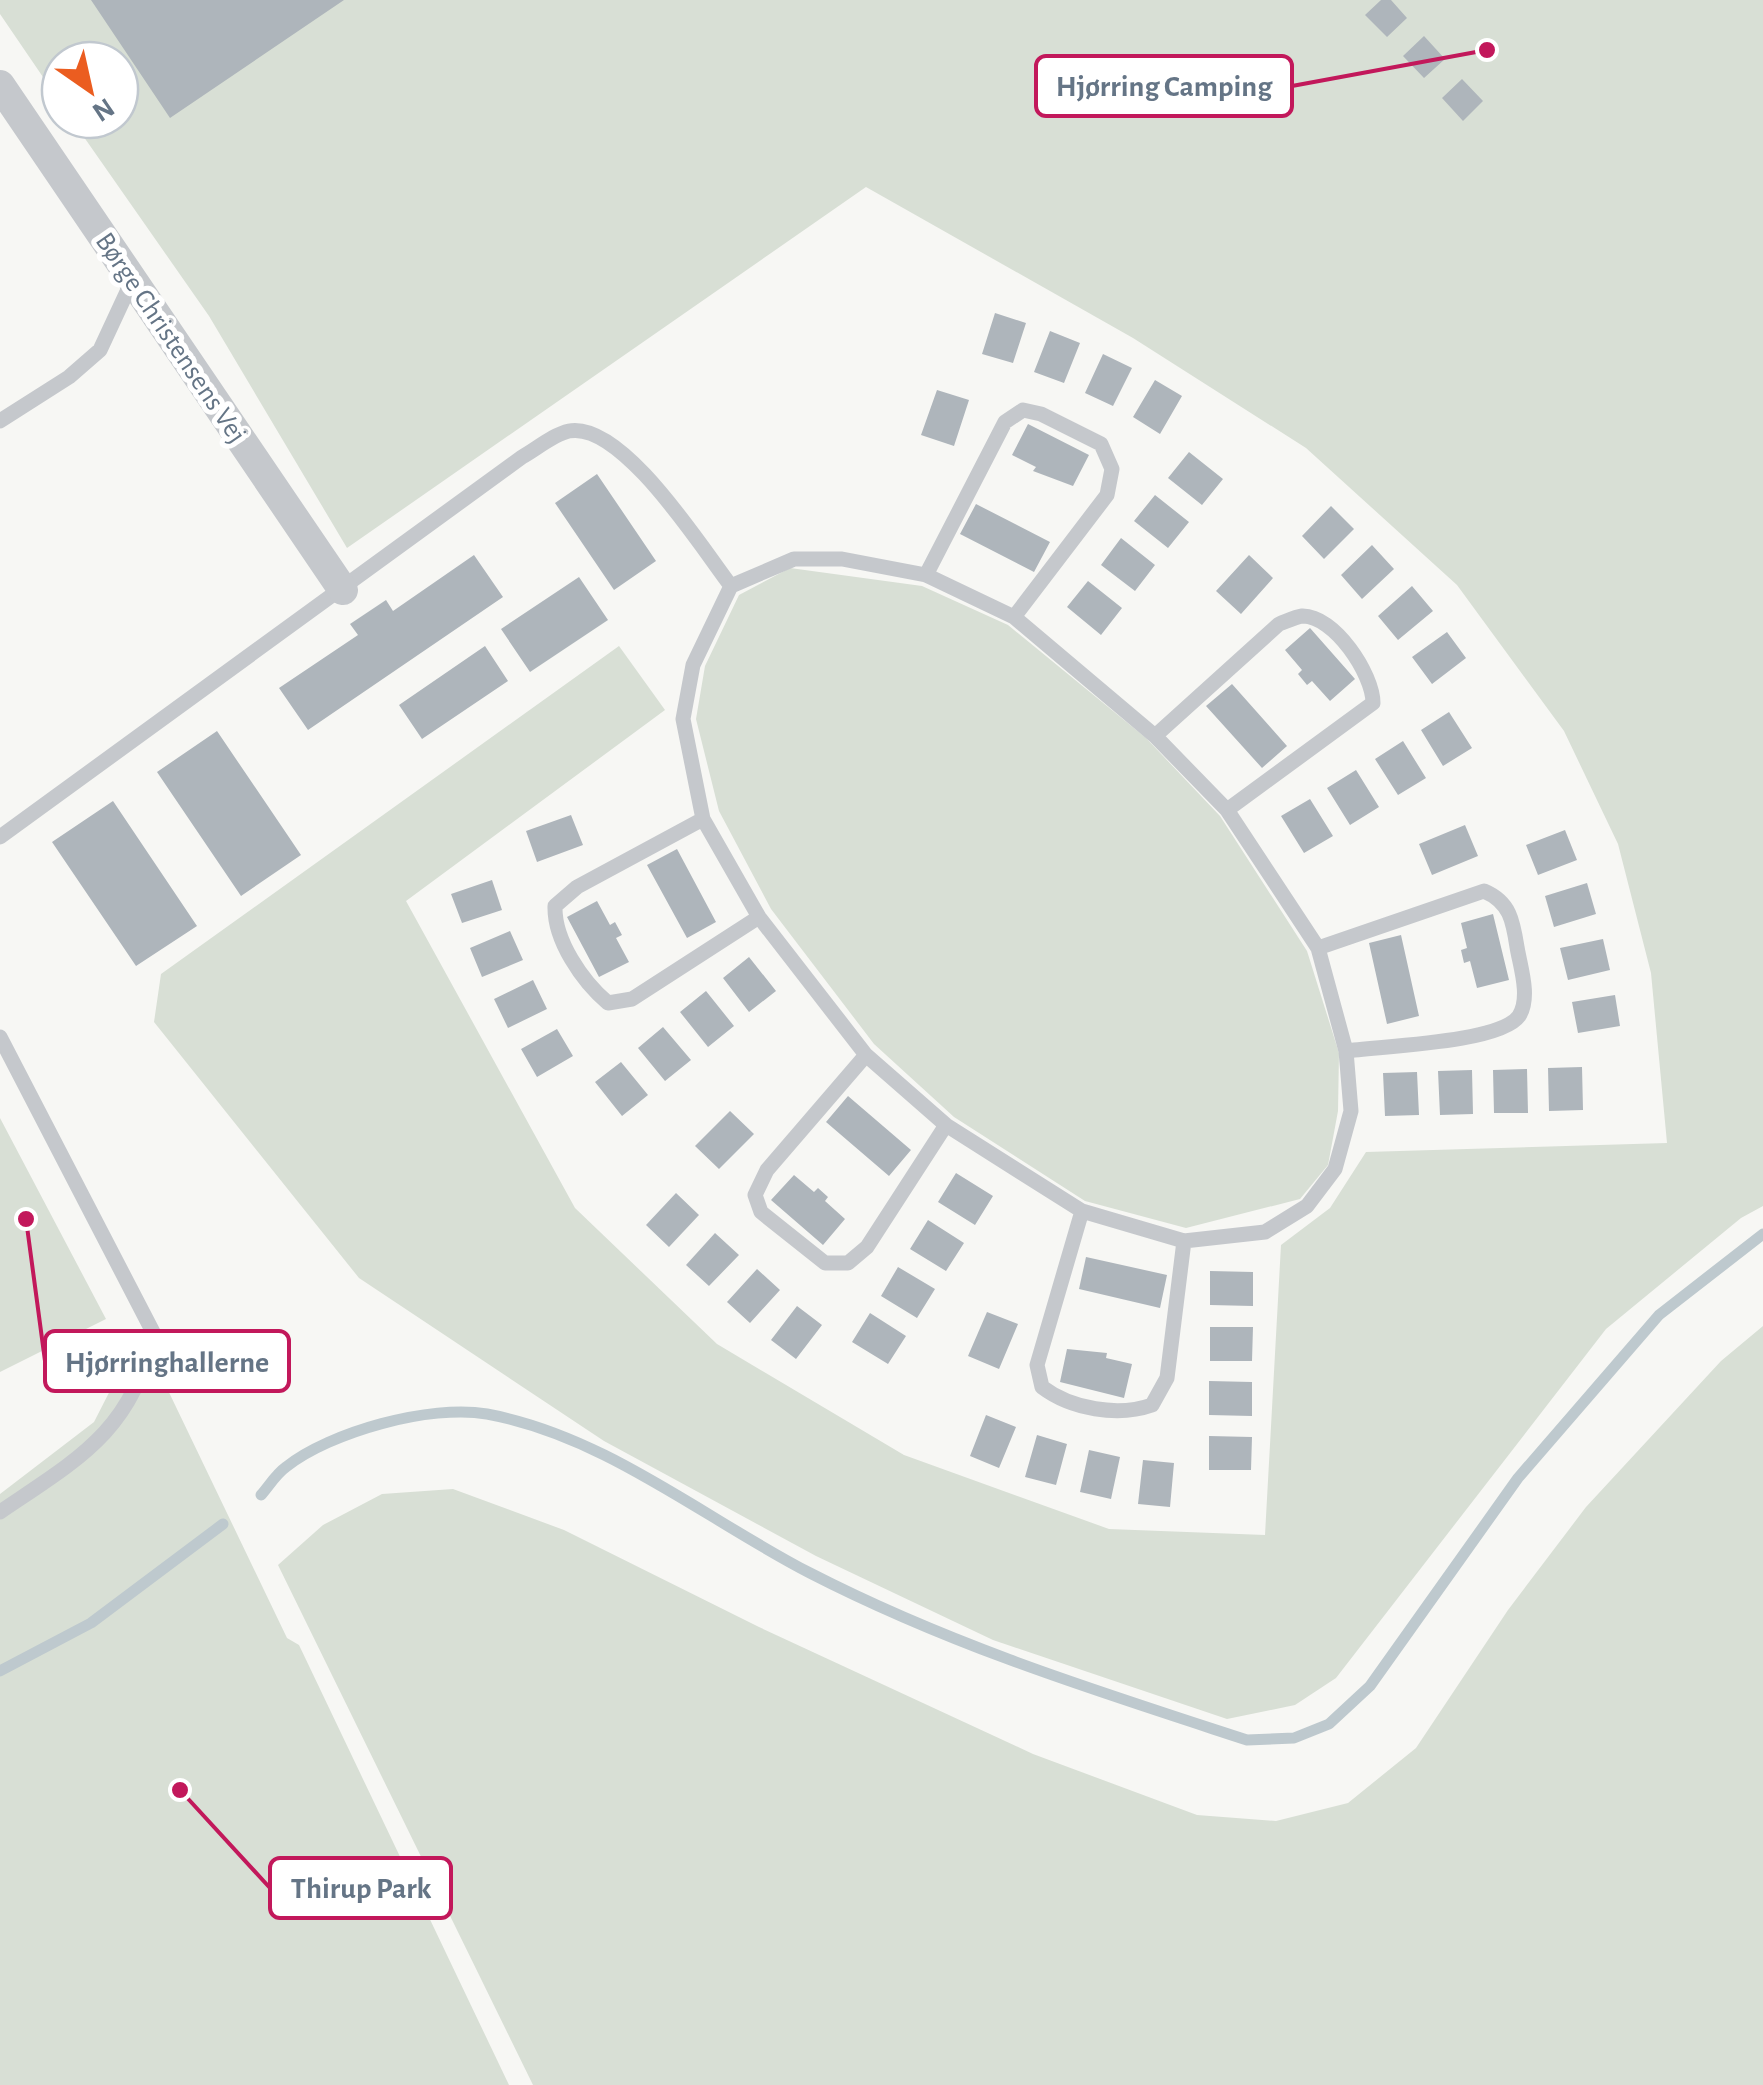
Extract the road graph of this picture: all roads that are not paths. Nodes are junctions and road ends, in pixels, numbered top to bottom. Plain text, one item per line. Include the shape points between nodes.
1 (0, 85) edge
2 (132, 279) junction
3 (0, 421) edge
4 (926, 574) junction
5 (731, 586) junction
6 (343, 590) junction
7 (1014, 617) junction
8 (1155, 736) junction
9 (1227, 810) junction
10 (704, 819) junction
11 (0, 837) edge
12 (759, 917) junction
13 (1318, 948) junction
14 (0, 1037) edge
15 (1346, 1050) junction
16 (866, 1055) junction
17 (946, 1125) junction
18 (1082, 1211) junction
19 (1184, 1241) junction
20 (0, 1512) edge

1 - 2 street, Børge Christensens Vej
2 - 3 lane via 100,350
2 - 6 street, Børge Christensens Vej
4 - 5 lane via 842,559 794,559
4 - 7 lane
4 - 7 lane via 1005,422 1023,410 1041,414 1101,444 1112,469 1107,495
5 - 6 lane via 635,463 604,436 570,431 522,457
5 - 10 lane via 693,665 683,719
6 - 11 lane
7 - 8 lane
8 - 9 lane
8 - 9 lane via 1279,624 1302,616 1323,621 1368,671 1373,703
9 - 13 lane
10 - 12 lane
10 - 12 lane via 577,887 555,906 554,925 590,988 608,1002 632,999
12 - 16 lane
13 - 15 lane
13 - 15 lane via 1484,892 1499,898 1513,918 1525,994 1519,1016 1498,1032
14 - 20 lane via 154,1334 138,1386 110,1428 79,1458
15 - 19 lane via 1351,1111 1335,1169 1307,1206 1264,1232
16 - 17 lane
16 - 17 lane via 767,1170 755,1196 761,1212 825,1263 848,1263 867,1247
17 - 18 lane
18 - 19 lane
18 - 19 lane via 1038,1364 1042,1388 1060,1401 1130,1413 1152,1405 1167,1378

